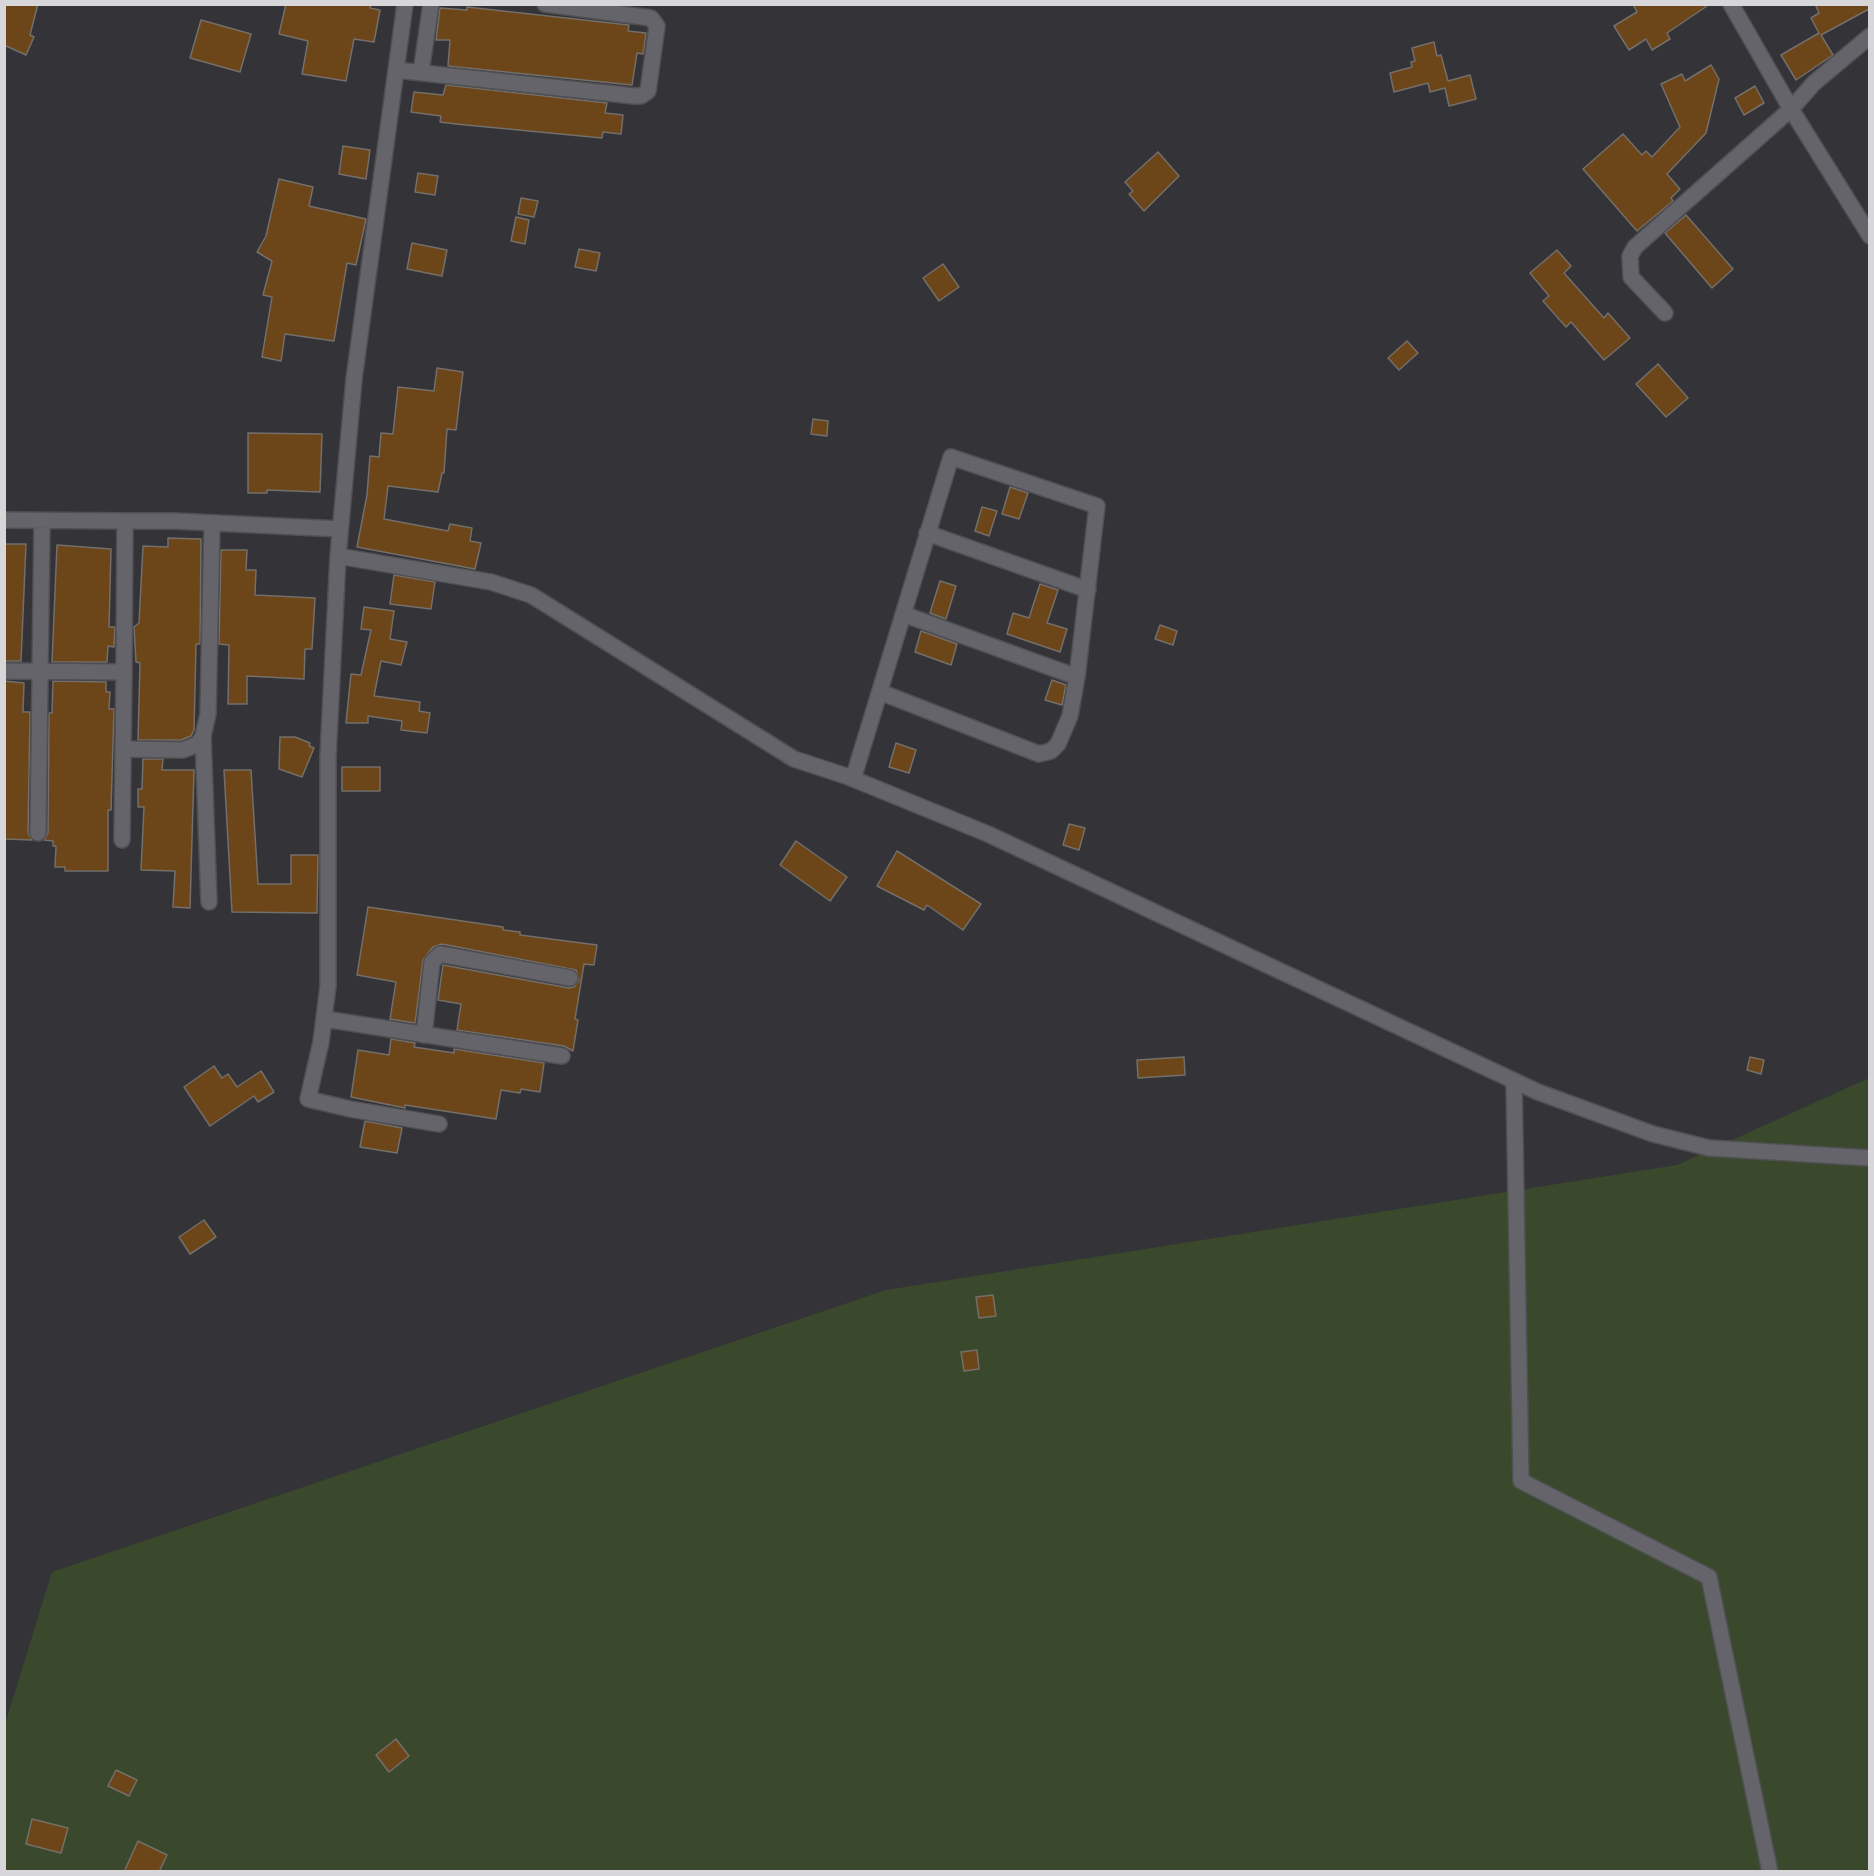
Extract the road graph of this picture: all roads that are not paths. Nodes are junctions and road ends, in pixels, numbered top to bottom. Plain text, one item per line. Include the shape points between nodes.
1 (405, 4) edge
2 (430, 4) edge
3 (545, 4) edge
4 (1731, 4) edge
5 (1869, 36) edge
6 (396, 70) junction
7 (421, 72) junction
8 (1791, 109) junction
9 (1869, 236) edge
10 (1665, 313) dead end
11 (4, 520) edge
12 (125, 521) junction
13 (42, 522) junction
14 (212, 523) junction
15 (340, 529) junction
16 (927, 533) junction
17 (338, 556) junction
18 (1088, 590) junction
19 (903, 614) junction
20 (4, 671) edge
21 (38, 672) junction
22 (124, 672) junction
23 (1077, 677) junction
24 (880, 692) junction
25 (203, 736) junction
26 (123, 749) junction
27 (850, 778) junction
28 (39, 833) dead end
29 (122, 840) dead end
30 (209, 902) dead end
31 (570, 978) dead end
32 (325, 1019) junction
33 (424, 1035) junction
34 (562, 1056) dead end
35 (1514, 1082) junction
36 (439, 1124) dead end
37 (1869, 1158) edge
38 (1770, 1872) edge

1 - 6 street
2 - 7 street
3 - 7 street via 651,18 657,26 648,91 634,96
4 - 8 street
5 - 8 street via 1814,83
6 - 7 street
6 - 15 street via 354,379
8 - 9 street
8 - 10 street via 1635,247 1630,256 1631,277
11 - 13 street
12 - 13 street
12 - 14 street
12 - 22 street
13 - 21 street
14 - 15 street
14 - 25 street via 208,714
15 - 17 street
16 - 18 street
16 - 18 street via 951,457 1097,506
16 - 19 street
17 - 27 street via 491,582 531,595 794,759
17 - 32 street via 328,757
18 - 23 street
19 - 23 street
19 - 24 street
20 - 21 street
21 - 22 street
21 - 28 street
22 - 26 street
23 - 24 street via 1064,733 1051,751 1039,754
24 - 27 street
25 - 26 street via 198,744 183,750
25 - 30 street
26 - 29 street
27 - 35 street via 988,834
31 - 33 street via 440,954 432,962
32 - 33 street
32 - 36 street via 310,1101
33 - 34 street
35 - 37 street via 1605,1118 1709,1148
35 - 38 street via 1521,1481 1709,1577

